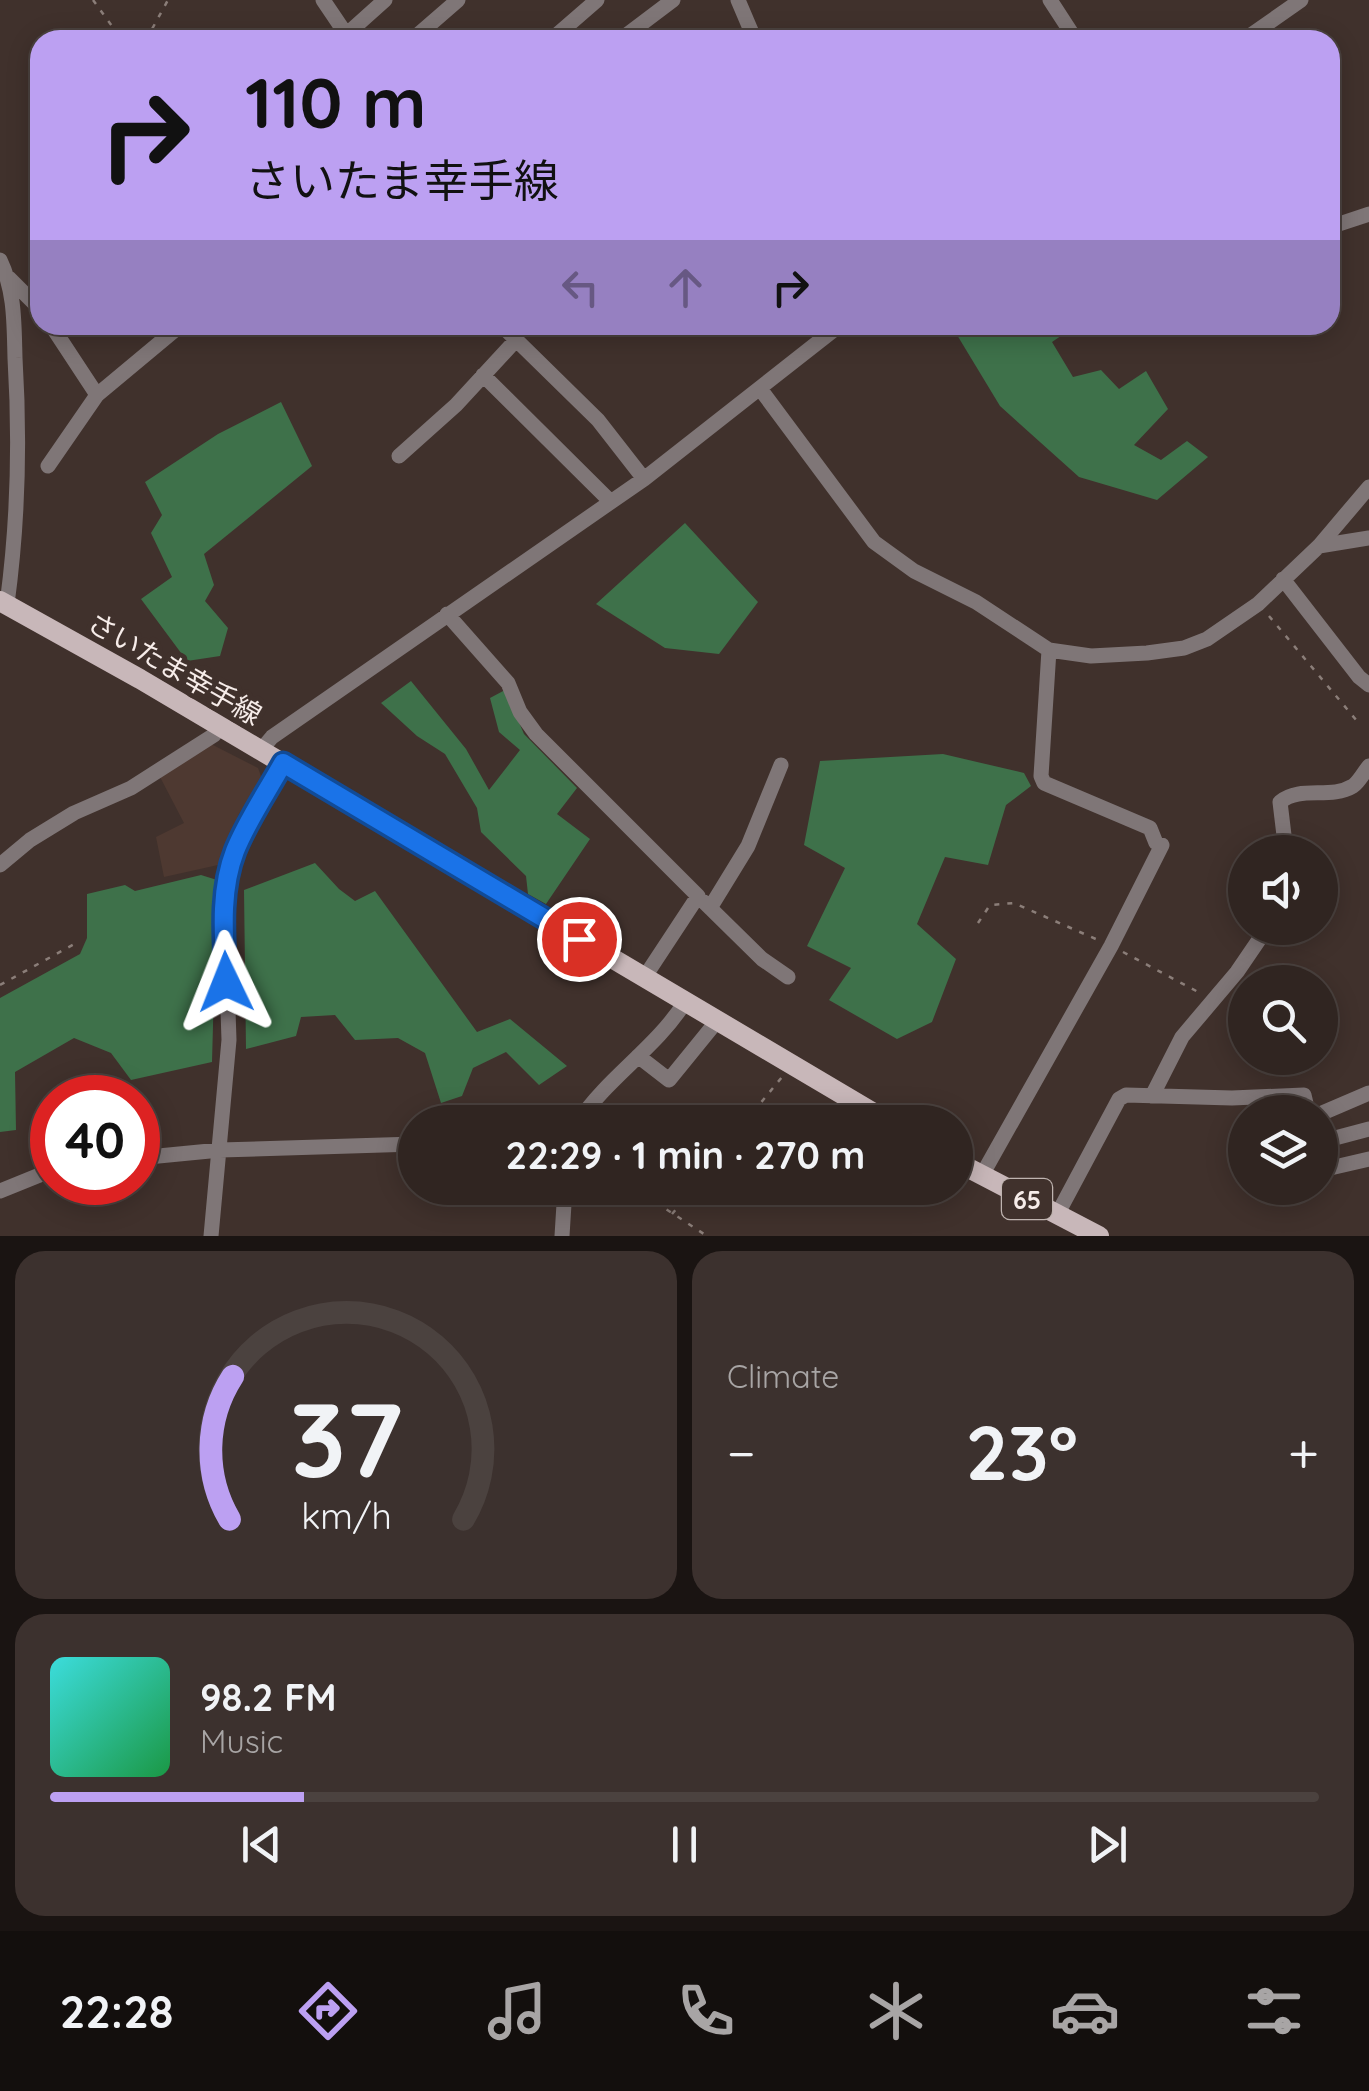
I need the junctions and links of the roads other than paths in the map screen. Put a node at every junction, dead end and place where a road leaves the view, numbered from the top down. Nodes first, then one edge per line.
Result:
1 (323, 0) edge
2 (385, 0) edge
3 (458, 0) edge
4 (597, 0) edge
5 (674, 0) edge
6 (738, 0) edge
7 (1050, 0) edge
8 (1300, 0) edge
9 (343, 30) edge
10 (355, 30) edge
11 (424, 30) edge
12 (562, 30) edge
13 (634, 30) edge
14 (751, 30) edge
15 (1070, 30) edge
16 (1258, 30) edge
17 (1369, 214) edge
18 (1340, 224) edge
19 (0, 260) edge
20 (8, 278) junction
21 (30, 299) edge
22 (58, 335) edge
23 (169, 335) edge
24 (510, 335) edge
25 (815, 335) edge
26 (515, 341) junction
27 (483, 376) junction
28 (760, 390) junction
29 (97, 395) junction
30 (399, 456) dead end
31 (48, 466) dead end
32 (644, 479) junction
33 (1369, 487) edge
34 (610, 501) junction
35 (1369, 538) edge
36 (1319, 546) junction
37 (1283, 579) junction
38 (3, 602) edge
39 (448, 614) junction
40 (1049, 650) junction
41 (1369, 685) edge
42 (221, 726) junction
43 (261, 750) junction
44 (283, 763) junction
45 (780, 766) dead end
46 (1369, 766) edge
47 (1284, 835) edge
48 (0, 865) edge
49 (704, 902) junction
50 (1255, 945) edge
51 (788, 977) dead end
52 (644, 978) junction
53 (684, 1002) junction
54 (717, 1021) junction
55 (638, 1056) junction
56 (1369, 1093) edge
57 (1152, 1096) junction
58 (1228, 1098) edge
59 (590, 1105) edge
60 (860, 1105) edge
61 (1338, 1106) edge
62 (1369, 1129) edge
63 (1338, 1138) edge
64 (398, 1145) edge
65 (220, 1150) junction
66 (160, 1156) edge
67 (1369, 1159) edge
68 (1338, 1166) edge
69 (973, 1170) edge
70 (982, 1175) junction
71 (30, 1179) edge
72 (0, 1191) edge
73 (564, 1205) edge
74 (1058, 1215) junction
75 (211, 1236) edge
76 (562, 1236) edge
77 (1099, 1236) edge

1 - 9 street
2 - 10 street
3 - 11 street
4 - 12 street
5 - 13 street
6 - 14 street
7 - 15 street
8 - 16 street
17 - 18 street
19 - 20 street
20 - 21 street
20 - 38 street
22 - 29 street
23 - 29 street
24 - 26 street
25 - 28 street
26 - 27 street
26 - 32 street
27 - 30 street
27 - 34 street
28 - 32 street
28 - 40 street
29 - 31 street
32 - 34 street
33 - 36 street
34 - 39 street
35 - 36 street
36 - 37 street
37 - 40 street
37 - 41 street
38 - 42 main road, さいたま幸手線
39 - 43 street
39 - 49 street
40 - 70 street
42 - 43 main road, さいたま幸手線
42 - 48 street
43 - 44 main road, さいたま幸手線
44 - 52 main road, さいたま幸手線
44 - 65 street
45 - 49 street
46 - 47 street
49 - 51 street
49 - 52 street
50 - 57 street
52 - 53 main road, さいたま幸手線
53 - 54 main road, さいたま幸手線
53 - 55 street
54 - 55 street
54 - 60 main road, さいたま幸手線
55 - 59 street
56 - 61 street
57 - 58 street
57 - 74 street
62 - 63 street
64 - 65 street
65 - 66 street
65 - 75 street
67 - 68 street
69 - 70 main road, 65
70 - 74 main road, 65
71 - 72 street
73 - 76 street
74 - 77 main road, 65

